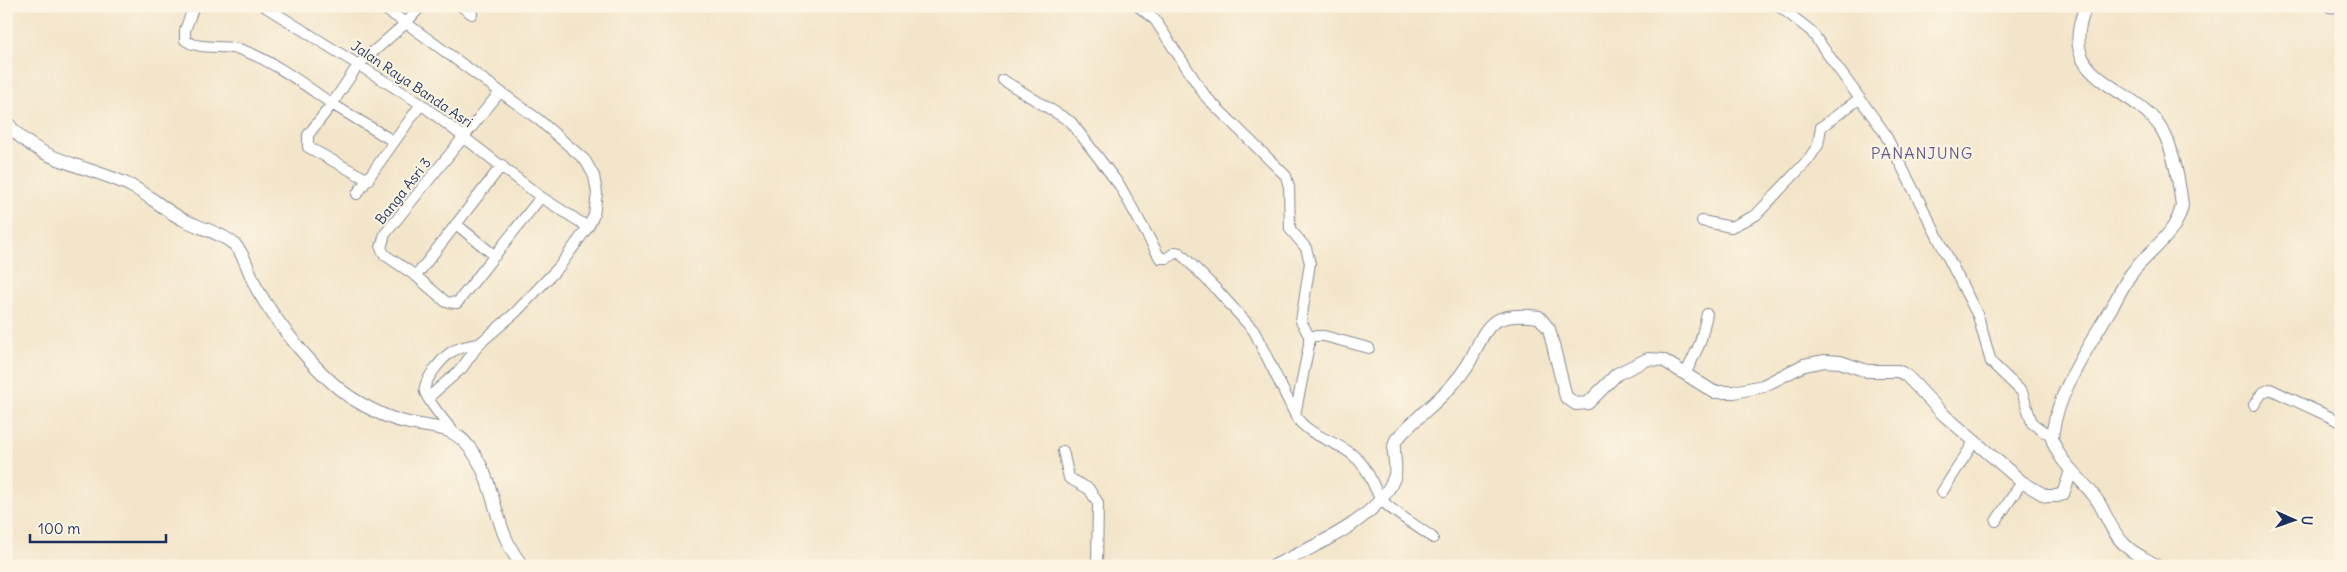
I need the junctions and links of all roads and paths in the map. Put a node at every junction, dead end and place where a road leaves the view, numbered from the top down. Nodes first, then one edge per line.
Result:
1 (194, 6) edge
2 (264, 6) edge
3 (380, 6) edge
4 (421, 6) edge
5 (461, 6) edge
6 (1138, 6) edge
7 (1779, 6) edge
8 (2086, 6) edge
9 (2330, 6) edge
10 (2341, 7) edge
11 (472, 14) dead end
12 (406, 23) junction
13 (358, 65) junction
14 (1003, 80) dead end
15 (500, 92) junction
16 (1859, 99) junction
17 (332, 104) junction
18 (422, 104) junction
19 (6, 121) edge
20 (464, 136) junction
21 (393, 141) junction
22 (502, 165) junction
23 (368, 180) junction
24 (357, 194) dead end
25 (541, 197) junction
26 (1702, 221) dead end
27 (456, 224) junction
28 (588, 227) junction
29 (495, 256) junction
30 (416, 276) junction
31 (1707, 314) dead end
32 (1309, 336) junction
33 (479, 344) junction
34 (1369, 348) dead end
35 (1686, 373) junction
36 (429, 397) junction
37 (2254, 406) dead end
38 (1295, 415) junction
39 (2341, 422) edge
40 (452, 430) junction
41 (2052, 434) junction
42 (1974, 442) junction
43 (1062, 451) dead end
44 (2072, 471) junction
45 (2022, 482) junction
46 (1942, 492) dead end
47 (1381, 499) junction
48 (1996, 521) dead end
49 (1433, 538) dead end
50 (2341, 561) edge
51 (523, 566) edge
52 (1097, 566) edge
53 (1274, 566) edge
54 (2157, 566) edge
55 (2338, 566) edge

1 - 17 street
2 - 13 street, Jalan Raya Banda Asri
3 - 12 street
4 - 12 street
5 - 11 street
6 - 32 street
7 - 16 street
8 - 41 street
9 - 10 street
12 - 13 street
12 - 15 street
13 - 17 street
13 - 18 street, Jalan Raya Banda Asri
14 - 38 street
15 - 20 street
15 - 28 street
16 - 26 street
16 - 41 street
17 - 21 street
17 - 23 street
18 - 20 street, Jalan Raya Banda Asri
18 - 21 street
19 - 40 street
20 - 22 street, Jalan Raya Banda Asri
20 - 30 street, Banga Asri 3
21 - 23 street
22 - 25 street, Jalan Raya Banda Asri
22 - 27 street
23 - 24 street
25 - 28 street, Jalan Raya Banda Asri
25 - 29 street, Banga Asri 3
27 - 29 street
27 - 30 street
28 - 33 street
29 - 30 street, Banga Asri 3
31 - 35 street
32 - 34 street
32 - 38 street
33 - 36 street
33 - 36 street
35 - 42 street
35 - 47 street
36 - 40 street
37 - 39 street
38 - 47 street
40 - 51 street
41 - 44 street
42 - 45 street
42 - 46 street
43 - 52 street
44 - 45 street
44 - 54 street
45 - 48 street
47 - 49 street
47 - 53 street
50 - 55 street

